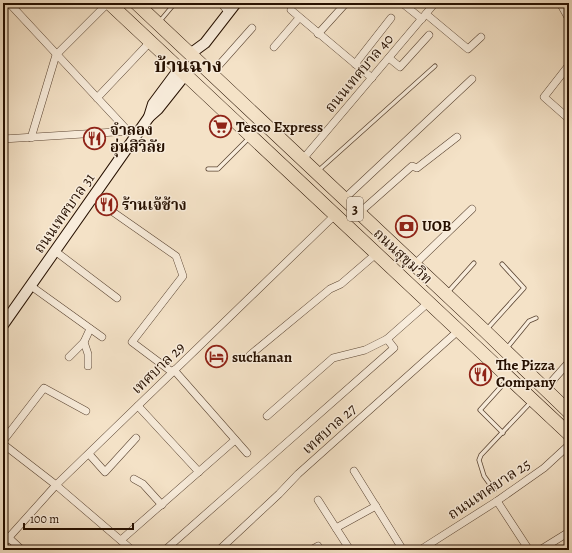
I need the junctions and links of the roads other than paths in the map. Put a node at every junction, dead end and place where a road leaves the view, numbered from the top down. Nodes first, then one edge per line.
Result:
1 (9, 3) edge
2 (108, 3) edge
3 (136, 3) edge
4 (175, 3) edge
5 (220, 3) edge
6 (236, 3) edge
7 (346, 3) edge
8 (402, 3) edge
9 (436, 3) edge
10 (560, 3) edge
11 (290, 10) dead end
12 (229, 13) junction
13 (424, 17) junction
14 (299, 18) junction
15 (391, 18) dead end
16 (569, 19) edge
17 (158, 23) junction
18 (252, 28) dead end
19 (318, 34) junction
20 (428, 35) dead end
21 (481, 37) dead end
22 (150, 42) junction
23 (274, 48) dead end
24 (56, 55) junction
25 (193, 56) junction
26 (389, 58) junction
27 (355, 64) junction
28 (569, 65) edge
29 (435, 66) dead end
30 (182, 72) junction
31 (212, 74) junction
32 (372, 78) junction
33 (472, 79) dead end
34 (97, 98) junction
35 (569, 119) edge
36 (141, 130) junction
37 (128, 131) junction
38 (251, 136) junction
39 (457, 137) dead end
40 (31, 138) junction
41 (3, 139) edge
42 (303, 159) junction
43 (208, 168) dead end
44 (316, 172) junction
45 (93, 198) junction
46 (344, 198) junction
47 (472, 209) dead end
48 (359, 213) junction
49 (336, 214) junction
50 (55, 251) junction
51 (377, 253) junction
52 (474, 263) dead end
53 (502, 264) dead end
54 (414, 265) junction
55 (31, 286) junction
56 (446, 294) junction
57 (117, 298) dead end
58 (429, 302) junction
59 (536, 318) dead end
60 (3, 325) edge
61 (90, 329) junction
62 (459, 330) junction
63 (485, 331) junction
64 (102, 337) dead end
65 (387, 339) junction
66 (84, 342) junction
67 (505, 350) junction
68 (250, 355) dead end
69 (70, 357) dead end
70 (569, 362) edge
71 (88, 366) dead end
72 (173, 371) junction
73 (509, 377) junction
74 (545, 389) junction
75 (533, 400) junction
76 (138, 406) junction
77 (568, 408) edge
78 (86, 411) dead end
79 (267, 416) dead end
80 (503, 433) junction
81 (569, 434) edge
82 (136, 438) dead end
83 (236, 440) junction
84 (3, 441) edge
85 (3, 444) edge
86 (569, 446) edge
87 (247, 453) dead end
88 (89, 454) junction
89 (354, 471) dead end
90 (199, 472) junction
91 (134, 478) dead end
92 (56, 485) junction
93 (494, 490) dead end
94 (318, 500) dead end
95 (497, 501) junction
96 (162, 505) junction
97 (376, 506) junction
98 (336, 528) junction
99 (569, 532) edge
100 (9, 538) junction
101 (121, 540) junction
102 (552, 543) junction
103 (3, 544) edge
104 (318, 546) dead end
105 (422, 549) edge
106 (22, 550) edge
107 (132, 550) edge
108 (165, 550) edge
109 (219, 550) edge
110 (311, 550) edge
111 (350, 550) edge
112 (403, 550) edge
113 (529, 550) edge
114 (540, 550) edge
115 (556, 550) edge

1 - 24 street
2 - 22 highway, ถนนสุขุมวิท / 3
2 - 24 street
3 - 17 highway, ถนนสุขุมวิท / 3
4 - 17 lane
5 - 12 street
6 - 12 main road
7 - 19 street
8 - 13 street
9 - 13 street, ถนนเทศบาล 40
10 - 16 street
11 - 14 street
12 - 25 main road
13 - 21 street
13 - 26 street, ถนนเทศบาล 40
14 - 19 street
14 - 23 street
15 - 27 street
17 - 25 highway, ถนนสุขุมวิท / 3
18 - 31 street
19 - 27 street
20 - 26 street
22 - 30 highway, ถนนสุขุมวิท / 3
22 - 34 street
24 - 34 street
24 - 40 street
25 - 30 highway
25 - 31 highway, ถนนสุขุมวิท / 3
26 - 32 street, ถนนเทศบาล 40
27 - 32 street
28 - 35 street
29 - 44 lane
30 - 36 main road, ถนนเทศบาล 31
30 - 38 highway, ถนนสุขุมวิท / 3
31 - 42 highway, ถนนสุขุมวิท / 3
32 - 42 street, ถนนเทศบาล 40
33 - 46 street
34 - 37 street
36 - 37 street
36 - 45 main road, ถนนเทศบาล 31
37 - 40 street
38 - 43 lane
38 - 49 highway, ถนนสุขุมวิท / 3
39 - 48 street
40 - 41 street
42 - 44 highway, ถนนสุขุมวิท / 3
44 - 46 highway, ถนนสุขุมวิท / 3
45 - 50 main road, ถนนเทศบาล 31
45 - 72 street
46 - 48 highway, ถนนสุขุมวิท / 3
47 - 54 street
48 - 54 highway, ถนนสุขุมวิท / 3
49 - 51 highway, ถนนสุขุมวิท / 3
49 - 72 street, เทศบาล 29
50 - 55 main road, ถนนเทศบาล 31
50 - 57 street
51 - 58 highway, ถนนสุขุมวิท / 3
51 - 68 street
52 - 56 lane
53 - 63 lane
54 - 56 highway, ถนนสุขุมวิท / 3
55 - 60 main road, ถนนเทศบาล 31
55 - 61 street
56 - 63 highway, ถนนสุขุมวิท / 3
58 - 62 highway, ถนนสุขุมวิท / 3
58 - 65 street
59 - 67 lane
61 - 64 street
61 - 66 street
62 - 73 highway, ถนนสุขุมวิท / 3
62 - 109 street, เทศบาล 27
63 - 67 highway, ถนนสุขุมวิท / 3
65 - 79 street
65 - 108 street
66 - 69 street
66 - 71 street
67 - 74 highway, ถนนสุขุมวิท / 3
70 - 74 street
72 - 76 street, เทศบาล 29
72 - 83 street
73 - 75 highway, ถนนสุขุมวิท / 3
73 - 80 lane
74 - 77 highway, ถนนสุขุมวิท / 3
75 - 80 lane
75 - 81 highway, ถนนสุขุมวิท / 3
76 - 88 street, เทศบาล 29
76 - 90 street
78 - 84 street
80 - 93 lane
82 - 88 street
83 - 87 street
83 - 90 street
85 - 92 street
86 - 95 street, ถนนเทศบาล 25
88 - 92 street, เทศบาล 29
89 - 97 street
90 - 96 street
91 - 96 street
92 - 100 street, เทศบาล 29
92 - 101 street
94 - 98 street
95 - 105 street, ถนนเทศบาล 25
95 - 113 street
96 - 101 street
97 - 98 street
97 - 112 street
98 - 111 street
99 - 102 street
100 - 103 street, เทศบาล 29
100 - 106 street
101 - 107 street
102 - 114 street
102 - 115 street
104 - 110 street

